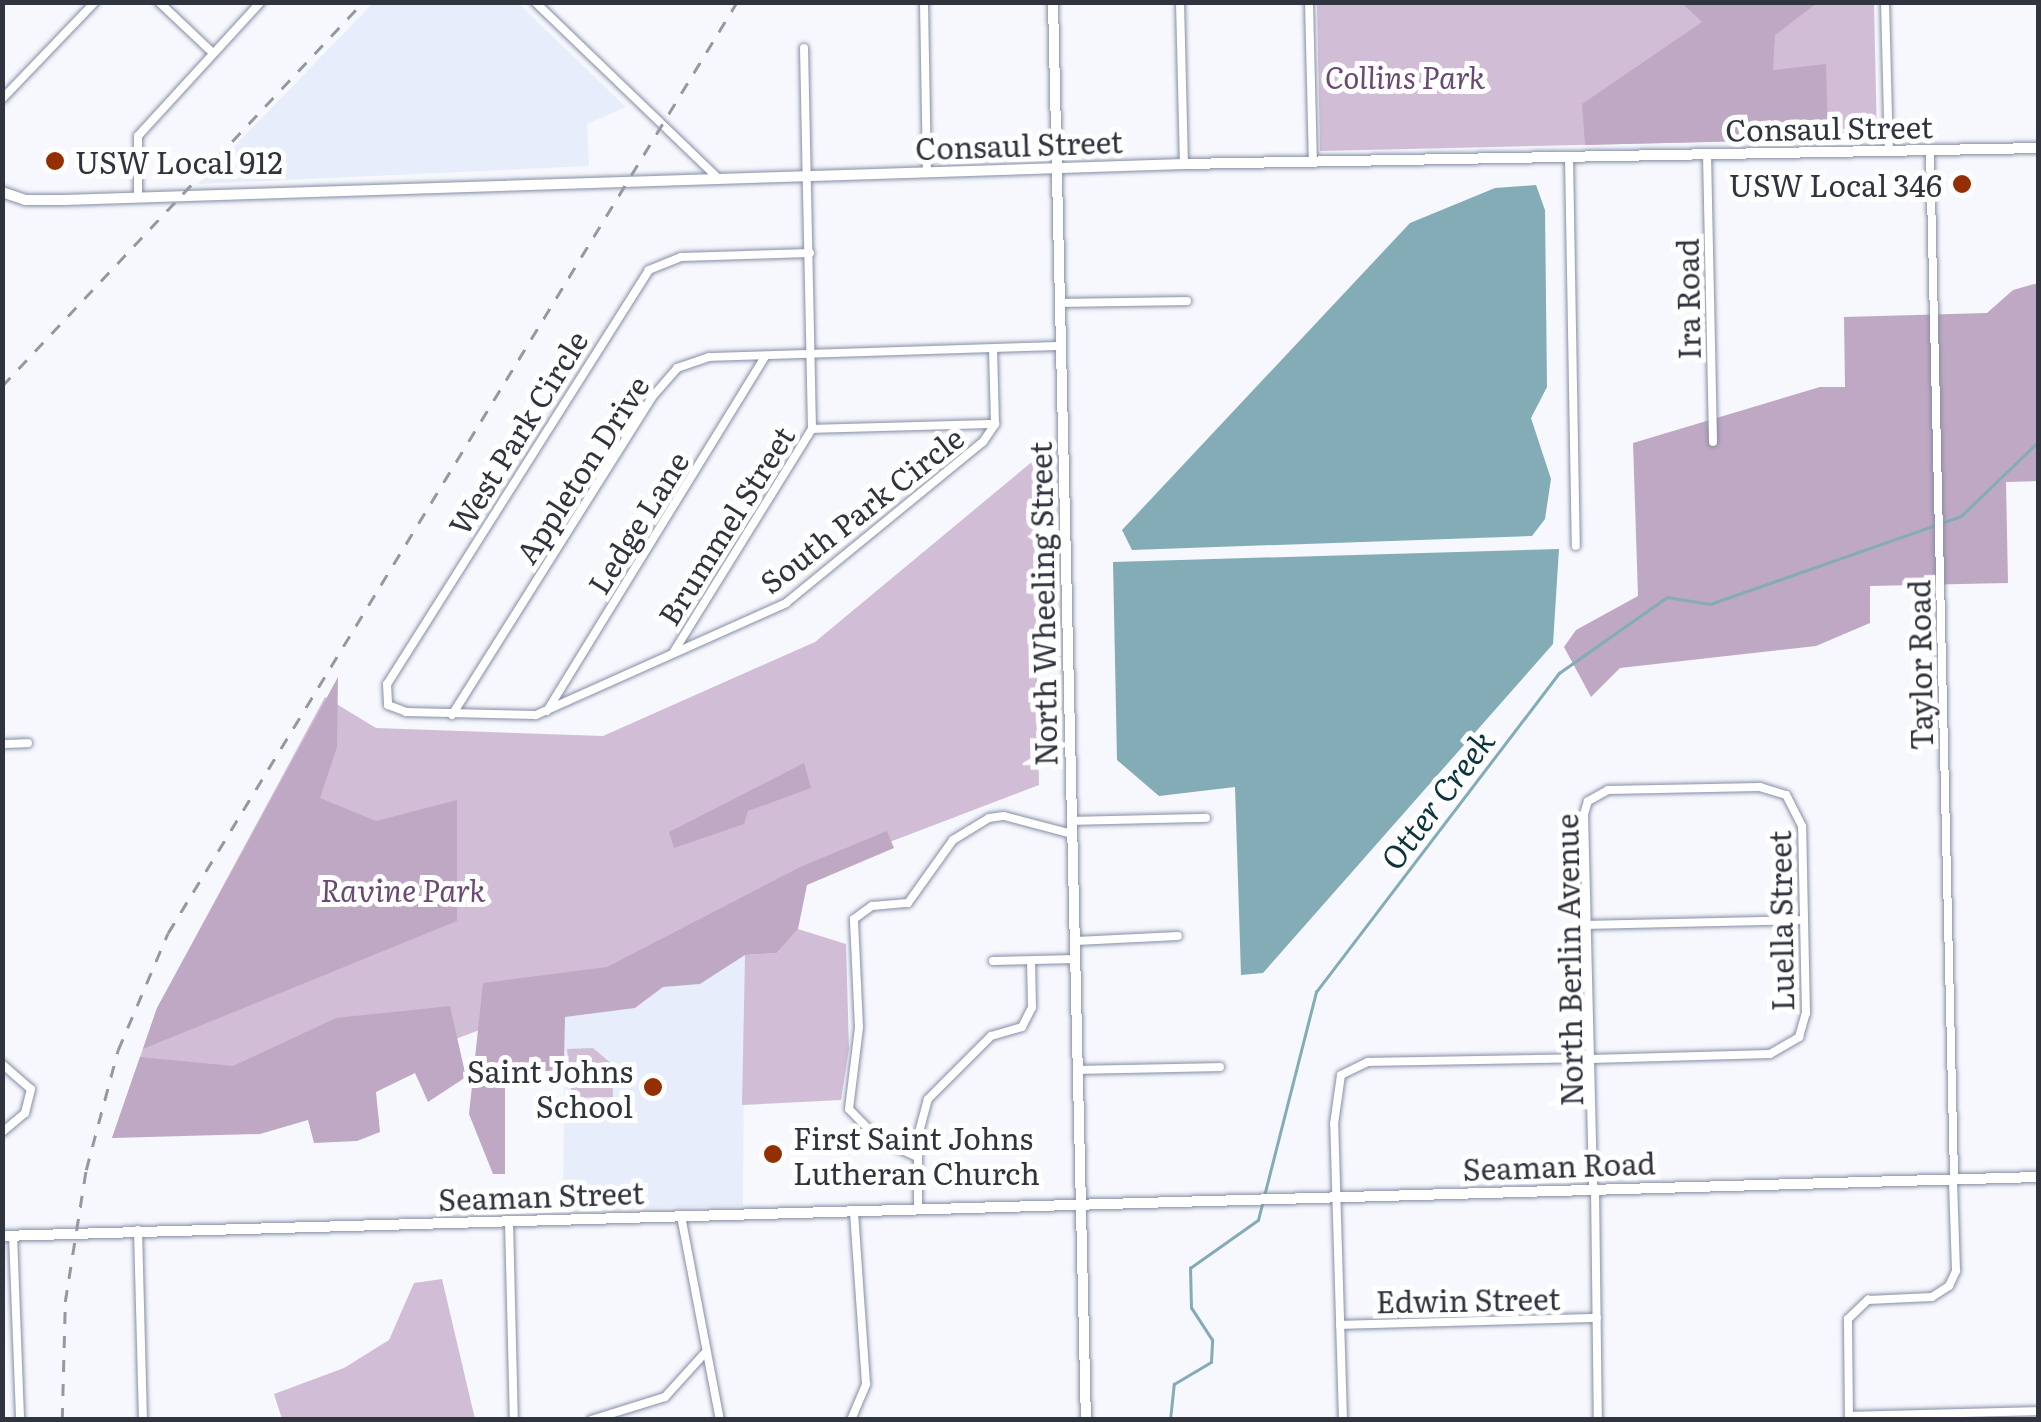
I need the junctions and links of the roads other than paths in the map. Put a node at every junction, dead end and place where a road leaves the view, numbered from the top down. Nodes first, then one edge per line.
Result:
1 (94, 2) edge
2 (159, 2) edge
3 (261, 2) edge
4 (535, 2) edge
5 (924, 2) edge
6 (1053, 2) edge
7 (1180, 2) edge
8 (1309, 2) edge
9 (1885, 2) edge
10 (804, 48) dead end
11 (213, 53) junction
12 (2, 98) edge
13 (2038, 148) edge
14 (1930, 150) junction
15 (1888, 151) junction
16 (1707, 154) junction
17 (1569, 157) junction
18 (1312, 162) junction
19 (1184, 164) junction
20 (1057, 168) junction
21 (927, 173) junction
22 (808, 176) junction
23 (720, 180) junction
24 (2, 192) edge
25 (138, 198) junction
26 (810, 254) junction
27 (1187, 301) dead end
28 (1060, 303) junction
29 (1061, 346) junction
30 (993, 349) junction
31 (814, 353) junction
32 (765, 356) junction
33 (995, 424) junction
34 (812, 429) junction
35 (1714, 442) dead end
36 (1576, 546) dead end
37 (671, 656) junction
38 (547, 711) junction
39 (452, 714) junction
40 (28, 743) dead end
41 (2, 744) edge
42 (1594, 794) joint
43 (1206, 818) dead end
44 (1072, 821) junction
45 (1072, 834) junction
46 (1804, 920) junction
47 (1587, 925) junction
48 (1178, 936) dead end
49 (1076, 941) junction
50 (1076, 959) junction
51 (1032, 961) junction
52 (993, 962) dead end
53 (1590, 1058) junction
54 (2, 1064) edge
55 (1220, 1067) dead end
56 (1078, 1070) junction
57 (2, 1132) edge
58 (917, 1156) junction
59 (2038, 1177) edge
60 (1954, 1179) junction
61 (1594, 1188) junction
62 (1337, 1196) junction
63 (1080, 1204) junction
64 (918, 1210) junction
65 (854, 1212) junction
66 (681, 1216) junction
67 (509, 1221) junction
68 (138, 1230) junction
69 (8, 1236) edge
70 (1597, 1318) junction
71 (1340, 1325) junction
72 (704, 1354) junction
73 (2038, 1411) edge
74 (1962, 1416) edge
75 (1849, 1418) edge
76 (20, 1420) edge
77 (144, 1420) edge
78 (514, 1420) edge
79 (591, 1420) edge
80 (720, 1420) edge
81 (852, 1420) edge
82 (1086, 1420) edge
83 (1343, 1420) edge
84 (1598, 1420) edge

1 - 12 street
2 - 11 street
3 - 11 street
4 - 23 street
5 - 21 street
6 - 20 street, North Wheeling Street
7 - 19 street
8 - 18 street
9 - 15 street
10 - 22 street, Brummel Street
11 - 25 street
13 - 14 street, Consaul Street
14 - 15 street, Consaul Street
14 - 60 street, Taylor Road
15 - 16 street, Consaul Street
16 - 17 street, Consaul Street
16 - 35 street, Ira Road
17 - 18 street, Consaul Street
17 - 36 street
18 - 19 street, Consaul Street
19 - 20 street, Consaul Street
20 - 21 street, Consaul Street
20 - 28 street, North Wheeling Street
21 - 22 street, Consaul Street
22 - 23 street, Consaul Street
22 - 26 street, Brummel Street
23 - 25 street, Consaul Street
24 - 25 street, Consaul Street
26 - 31 street, Brummel Street
26 - 39 street, West Park Circle
27 - 28 street
28 - 29 street, North Wheeling Street
29 - 30 street, Appleton Drive
29 - 44 street, North Wheeling Street
30 - 31 street, Appleton Drive
30 - 33 street, South Park Circle
31 - 32 street, Appleton Drive
31 - 34 street, Brummel Street
32 - 38 street, Ledge Lane
32 - 39 street, Appleton Drive
33 - 34 street
33 - 37 street, South Park Circle
34 - 37 street, Brummel Street
37 - 38 street, South Park Circle
38 - 39 street, South Park Circle
40 - 41 street
42 - 46 street, Luella Street
42 - 47 street, North Berlin Avenue
43 - 44 street
44 - 45 street, North Wheeling Street
45 - 49 street, North Wheeling Street
45 - 58 street
46 - 47 street
46 - 53 street, Luella Street
47 - 53 street, North Berlin Avenue
48 - 49 street
49 - 50 street, North Wheeling Street
50 - 51 street
50 - 56 street, North Wheeling Street
51 - 52 street
51 - 58 street
53 - 61 street, North Berlin Avenue
53 - 62 street
54 - 57 street
55 - 56 street
56 - 63 street, North Wheeling Street
58 - 64 street
59 - 60 street, Seaman Road
60 - 61 street, Seaman Road
60 - 75 street, Taylor Road
61 - 62 street, Seaman Road
61 - 70 street, North Berlin Avenue
62 - 63 street, Seaman Road
62 - 71 street
63 - 64 street, Seaman Street
63 - 82 street, North Wheeling Street
64 - 65 street, Seaman Street
65 - 66 street, Seaman Street
65 - 81 street
66 - 67 street, Seaman Street
66 - 72 street
67 - 68 street, Seaman Street
67 - 78 street
68 - 69 street, Seaman Street
68 - 77 street
69 - 76 street
70 - 71 street, Edwin Street
70 - 84 street, North Berlin Avenue
71 - 83 street
72 - 79 street
72 - 80 street
73 - 74 street
74 - 75 street

